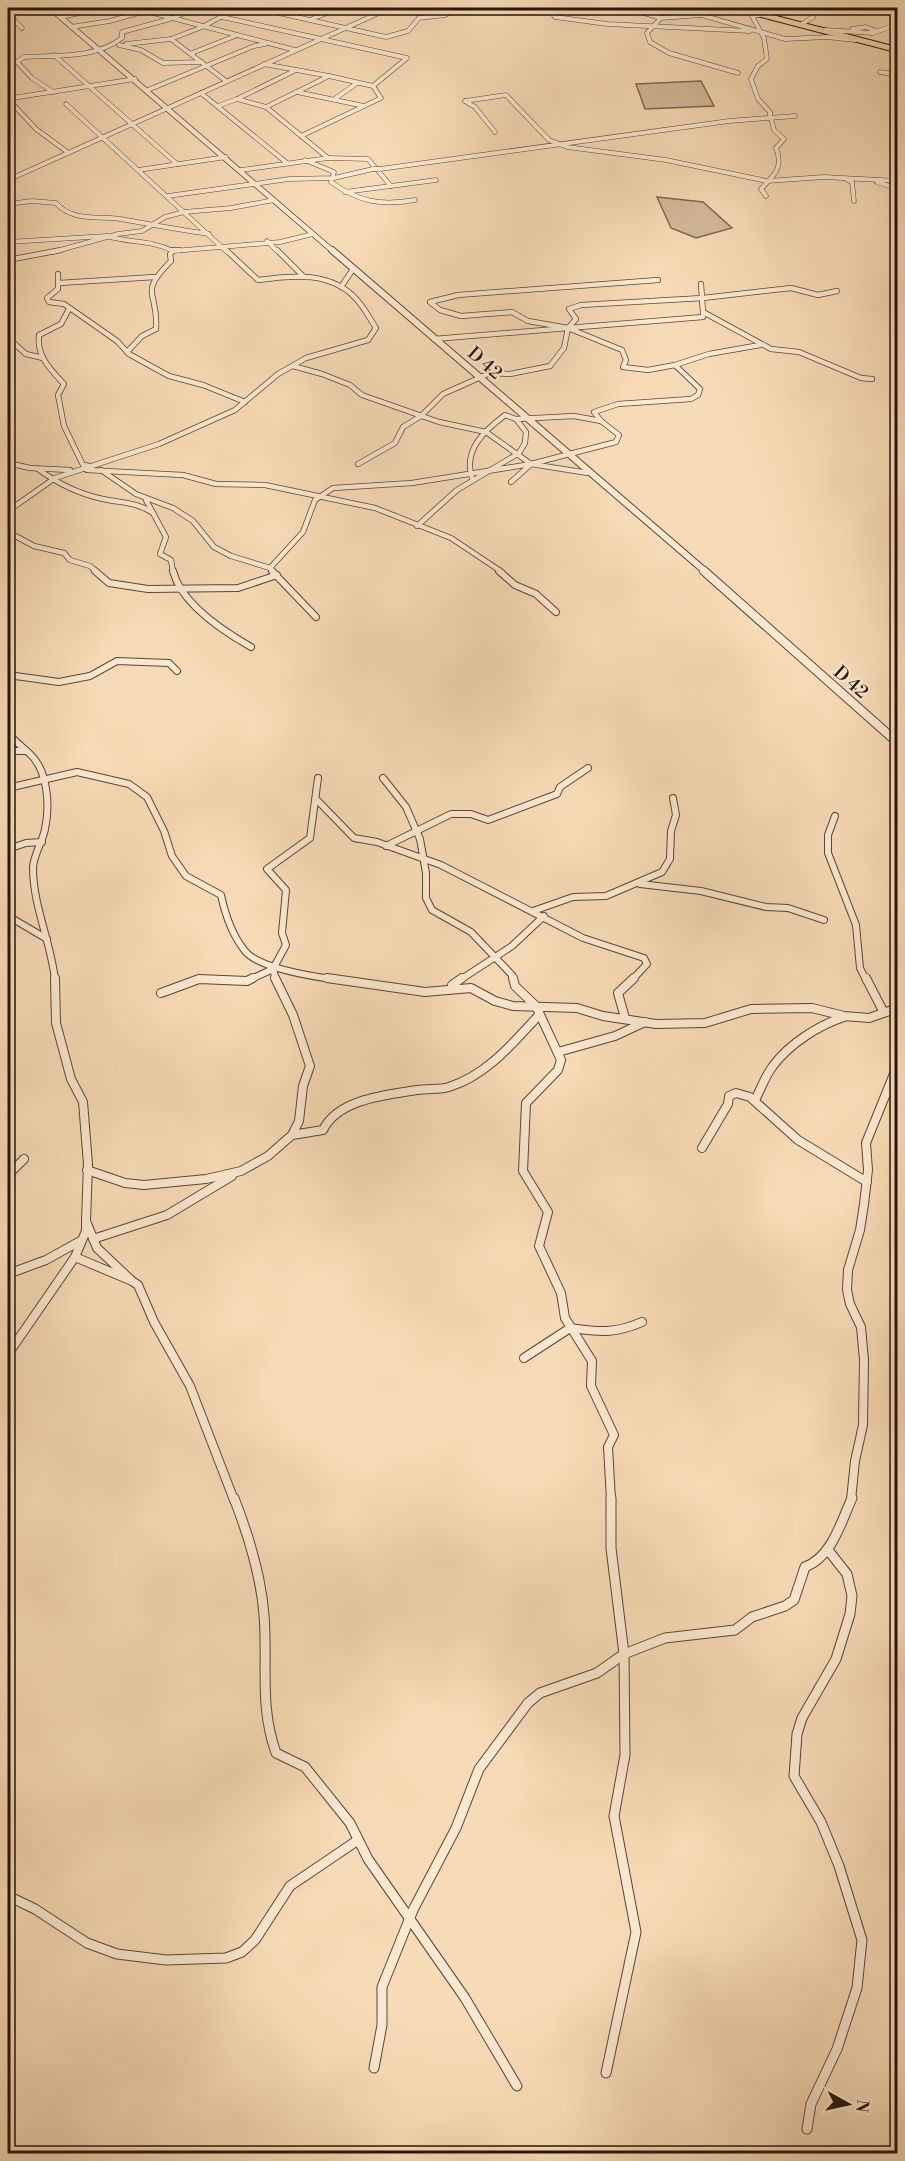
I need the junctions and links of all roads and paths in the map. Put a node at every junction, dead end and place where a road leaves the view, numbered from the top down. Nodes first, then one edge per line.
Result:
1 (50, 8) edge
2 (106, 8) edge
3 (134, 8) edge
4 (156, 8) edge
5 (197, 8) edge
6 (238, 8) edge
7 (256, 8) edge
8 (297, 8) edge
9 (340, 8) edge
10 (390, 8) edge
11 (457, 8) edge
12 (549, 8) edge
13 (627, 8) edge
14 (677, 8) edge
15 (736, 8) edge
16 (795, 8) edge
17 (816, 8) edge
18 (892, 8) edge
19 (146, 12) junction
20 (284, 13) junction
21 (780, 13) junction
22 (8, 14) edge
23 (760, 14) junction
24 (701, 15) junction
25 (60, 16) junction
26 (222, 18) junction
27 (661, 18) junction
28 (897, 18) edge
29 (170, 19) junction
30 (312, 19) junction
31 (802, 24) junction
32 (897, 24) edge
33 (652, 25) junction
34 (71, 27) junction
35 (202, 27) junction
36 (347, 27) junction
37 (22, 28) dead end
38 (823, 30) junction
39 (897, 30) edge
40 (750, 31) junction
41 (875, 32) junction
42 (762, 33) junction
43 (235, 36) junction
44 (323, 38) junction
45 (171, 39) junction
46 (862, 40) junction
47 (267, 44) junction
48 (119, 45) junction
49 (113, 46) junction
50 (99, 50) junction
51 (295, 50) junction
52 (897, 50) edge
53 (192, 53) junction
54 (54, 55) junction
55 (202, 62) junction
56 (264, 64) junction
57 (207, 66) junction
58 (296, 70) junction
59 (880, 72) dead end
60 (738, 73) dead end
61 (897, 75) edge
62 (329, 76) junction
63 (135, 79) junction
64 (226, 81) junction
65 (357, 83) junction
66 (373, 86) junction
67 (90, 87) junction
68 (148, 90) junction
69 (53, 92) junction
70 (201, 93) junction
71 (297, 93) junction
72 (336, 98) junction
73 (237, 99) junction
74 (66, 104) dead end
75 (218, 106) junction
76 (364, 106) junction
77 (169, 107) junction
78 (266, 107) junction
79 (795, 116) dead end
80 (130, 122) junction
81 (495, 132) dead end
82 (99, 136) junction
83 (301, 136) junction
84 (561, 144) junction
85 (66, 151) junction
86 (226, 157) junction
87 (328, 158) junction
88 (305, 160) junction
89 (287, 163) junction
90 (177, 164) junction
91 (138, 170) junction
92 (241, 170) junction
93 (334, 178) junction
94 (846, 178) junction
95 (872, 179) junction
96 (8, 180) edge
97 (436, 180) dead end
98 (767, 181) junction
99 (897, 181) edge
100 (256, 183) junction
101 (391, 186) junction
102 (897, 189) edge
103 (345, 192) junction
104 (168, 196) junction
105 (765, 196) dead end
106 (274, 200) junction
107 (415, 200) dead end
108 (854, 201) dead end
109 (8, 204) edge
110 (184, 212) junction
111 (156, 228) junction
112 (208, 234) junction
113 (313, 234) junction
114 (110, 237) junction
115 (267, 241) junction
116 (8, 243) edge
117 (224, 249) junction
118 (173, 251) junction
119 (8, 260) edge
120 (353, 269) junction
121 (58, 274) dead end
122 (303, 276) junction
123 (154, 277) junction
124 (658, 280) dead end
125 (59, 283) junction
126 (701, 284) dead end
127 (341, 287) junction
128 (837, 291) dead end
129 (703, 298) junction
130 (69, 309) junction
131 (703, 312) junction
132 (568, 328) junction
133 (8, 338) edge
134 (434, 339) junction
135 (761, 345) junction
136 (127, 352) junction
137 (43, 358) junction
138 (675, 365) junction
139 (293, 366) junction
140 (478, 377) junction
141 (872, 379) dead end
142 (245, 402) junction
143 (421, 416) junction
144 (524, 417) junction
145 (516, 419) junction
146 (601, 421) junction
147 (486, 432) junction
148 (519, 453) junction
149 (569, 456) junction
150 (8, 463) edge
151 (358, 464) dead end
152 (531, 464) junction
153 (90, 466) junction
154 (38, 469) junction
155 (76, 470) junction
156 (101, 470) junction
157 (490, 470) junction
158 (588, 472) junction
159 (470, 474) junction
160 (55, 478) junction
161 (474, 480) junction
162 (511, 482) dead end
163 (322, 495) junction
164 (145, 498) junction
165 (8, 511) edge
166 (155, 515) junction
167 (417, 525) junction
168 (8, 532) edge
169 (270, 568) junction
170 (277, 575) junction
171 (183, 590) junction
172 (555, 612) dead end
173 (316, 617) dead end
174 (251, 647) dead end
175 (177, 670) dead end
176 (8, 675) edge
177 (8, 733) edge
178 (897, 743) edge
179 (8, 751) edge
180 (26, 751) junction
181 (588, 768) dead end
182 (45, 778) junction
183 (318, 778) dead end
184 (383, 778) dead end
185 (8, 788) edge
186 (673, 798) dead end
187 (317, 800) junction
188 (835, 816) dead end
189 (417, 833) junction
190 (42, 842) junction
191 (386, 846) junction
192 (8, 849) edge
193 (423, 858) junction
194 (638, 884) junction
195 (533, 910) junction
196 (8, 916) edge
197 (544, 916) junction
198 (824, 920) dead end
199 (47, 939) junction
200 (495, 956) junction
201 (273, 968) junction
202 (450, 986) junction
203 (161, 993) dead end
204 (897, 1008) edge
205 (537, 1010) junction
206 (883, 1011) junction
207 (847, 1016) junction
208 (626, 1018) junction
209 (645, 1022) junction
210 (558, 1052) junction
211 (897, 1064) edge
212 (755, 1100) junction
213 (291, 1135) junction
214 (702, 1148) dead end
215 (24, 1160) dead end
216 (87, 1170) junction
217 (241, 1171) junction
218 (8, 1175) edge
219 (867, 1182) junction
220 (89, 1239) junction
221 (75, 1257) junction
222 (8, 1274) edge
223 (132, 1281) junction
224 (642, 1322) dead end
225 (570, 1328) junction
226 (8, 1354) edge
227 (524, 1358) dead end
228 (828, 1550) junction
229 (624, 1654) junction
230 (358, 1840) junction
231 (8, 1896) edge
232 (410, 1920) junction
233 (374, 2068) dead end
234 (606, 2073) dead end
235 (517, 2086) dead end
236 (807, 2129) dead end

1 - 25 street, D 42 / D 42
2 - 25 street
3 - 19 street
4 - 19 street
5 - 29 street
6 - 26 street
7 - 20 street
8 - 20 street
9 - 30 street
10 - 36 street
11 - 36 street
12 - 33 street
13 - 27 street
14 - 24 street
15 - 23 main road
16 - 21 street
17 - 21 street
17 - 31 street
18 - 28 street
19 - 29 street
19 - 34 street
20 - 30 street
21 - 23 street
22 - 37 street
23 - 31 main road
23 - 42 street
24 - 27 street
24 - 40 street
25 - 34 street, D 42 / D 42
26 - 35 street
26 - 44 street
27 - 33 street
29 - 35 street
29 - 49 street
30 - 36 street
31 - 38 main road
32 - 41 street
33 - 40 street
33 - 60 street
34 - 50 street, D 42 / D 42
35 - 43 street
35 - 45 street
36 - 44 street
38 - 41 street
38 - 46 main road
39 - 41 street
40 - 42 street
41 - 46 street
42 - 46 street
42 - 98 street
43 - 47 street
43 - 53 street
44 - 51 street
44 - 66 street
45 - 48 street
45 - 53 street
46 - 52 main road
47 - 51 street
47 - 57 street
48 - 49 street
48 - 55 street
49 - 50 street
50 - 54 street
50 - 63 street, D 42 / D 42
51 - 56 street
53 - 55 street
54 - 67 street
54 - 69 street
55 - 57 street
56 - 58 street
56 - 64 street
57 - 64 street
57 - 68 street
58 - 62 street
58 - 73 street
59 - 61 street
62 - 65 street
62 - 71 street
63 - 67 street
63 - 68 street, D 42 / D 42
64 - 70 street
65 - 66 street
65 - 72 street
66 - 76 street
67 - 69 street
67 - 80 street
68 - 77 street, D 42 / D 42
69 - 85 street
70 - 75 street
70 - 77 street
71 - 72 street
71 - 78 street
72 - 76 street
73 - 75 street
73 - 78 street
74 - 82 street
75 - 89 street
76 - 83 street
77 - 80 street
77 - 86 street, D 42 / D 42
78 - 83 street
79 - 84 street
80 - 82 street
80 - 90 street
81 - 84 street
82 - 85 street
82 - 91 street
83 - 87 street
84 - 93 street, bridge
84 - 98 street
85 - 96 street
86 - 90 street
86 - 92 street, D 42 / D 42
87 - 88 street
87 - 101 street
88 - 89 street
88 - 93 street
89 - 92 street
90 - 91 street
91 - 104 street
92 - 100 street, D 42 / D 42
93 - 100 street
93 - 103 street
94 - 95 street
94 - 98 street
94 - 108 street
95 - 99 street
95 - 102 street
97 - 101 street
98 - 105 street
100 - 104 street
100 - 106 street, D 42 / D 42
101 - 103 street
103 - 107 street
104 - 110 street
106 - 110 street
106 - 113 street, D 42 / D 42
109 - 111 street
110 - 111 street
110 - 112 street
111 - 112 street
111 - 114 street
112 - 117 street
113 - 115 street
113 - 120 street, D 42 / D 42
114 - 116 street
114 - 118 street
114 - 119 street
115 - 117 street
115 - 122 street
117 - 118 street
117 - 122 street
118 - 123 street
120 - 127 street
120 - 134 street, D 42 / D 42
121 - 125 street
122 - 127 street
123 - 125 street
123 - 136 street
124 - 132 street
125 - 130 street
126 - 129 street
127 - 139 street
128 - 129 street
129 - 131 street
129 - 132 street
130 - 136 street
130 - 137 street
131 - 132 street
131 - 135 street
132 - 134 street
132 - 138 street
132 - 140 street
133 - 137 street
134 - 140 street, D 42 / D 42
135 - 138 street
135 - 141 street
136 - 142 street
137 - 153 street
138 - 146 street
139 - 142 street
139 - 143 street
140 - 143 street
140 - 144 street, D 42 / D 42
142 - 153 street
143 - 147 street
143 - 151 street
144 - 145 street
144 - 146 street
144 - 149 street, D 42 / D 42
145 - 147 street
145 - 148 street
146 - 149 street
147 - 148 street
147 - 159 street
148 - 152 street
148 - 157 street
149 - 152 street
149 - 158 street, D 42 / D 42
150 - 154 street
152 - 157 street
152 - 158 street
152 - 162 street
153 - 155 street
153 - 156 street
154 - 155 street
154 - 160 street
155 - 156 street
155 - 160 street
156 - 163 street
156 - 164 street
157 - 159 street
157 - 161 street
158 - 178 street, D 42 / D 42
159 - 161 street
159 - 163 street
160 - 165 street
160 - 166 street
161 - 167 street
163 - 167 street
163 - 169 street
164 - 166 street
164 - 169 street
166 - 171 street
167 - 172 street
168 - 171 street
169 - 170 street
170 - 171 street
170 - 173 street
171 - 174 street
175 - 176 street
177 - 180 street
179 - 180 street
180 - 182 street
181 - 189 street
182 - 185 street
182 - 190 street
182 - 201 street
183 - 187 street
184 - 189 street
186 - 194 street
187 - 191 street
187 - 201 street
188 - 206 street
189 - 191 street
189 - 193 street
190 - 192 street
190 - 199 street
191 - 193 street
193 - 195 street
193 - 200 street
194 - 195 street
194 - 198 street
195 - 197 street
196 - 199 street
197 - 200 street
197 - 208 street
199 - 216 street
200 - 202 street
200 - 205 street
201 - 202 street
201 - 203 street
201 - 213 street
202 - 205 street
204 - 206 street
205 - 208 street
205 - 210 street
205 - 213 street
206 - 207 street
207 - 209 street
207 - 212 street
208 - 209 street
209 - 210 street
210 - 225 street
211 - 219 street
212 - 214 street
212 - 219 street
213 - 217 street
215 - 218 street
216 - 217 street
216 - 220 street
217 - 220 street
219 - 228 street
220 - 221 street
220 - 222 street
220 - 223 street
221 - 223 street
221 - 226 street
223 - 230 street
224 - 225 street
225 - 227 street
225 - 229 street
228 - 229 street
228 - 236 street
229 - 232 street
229 - 234 street
230 - 231 street
230 - 232 street
232 - 233 street
232 - 235 street

